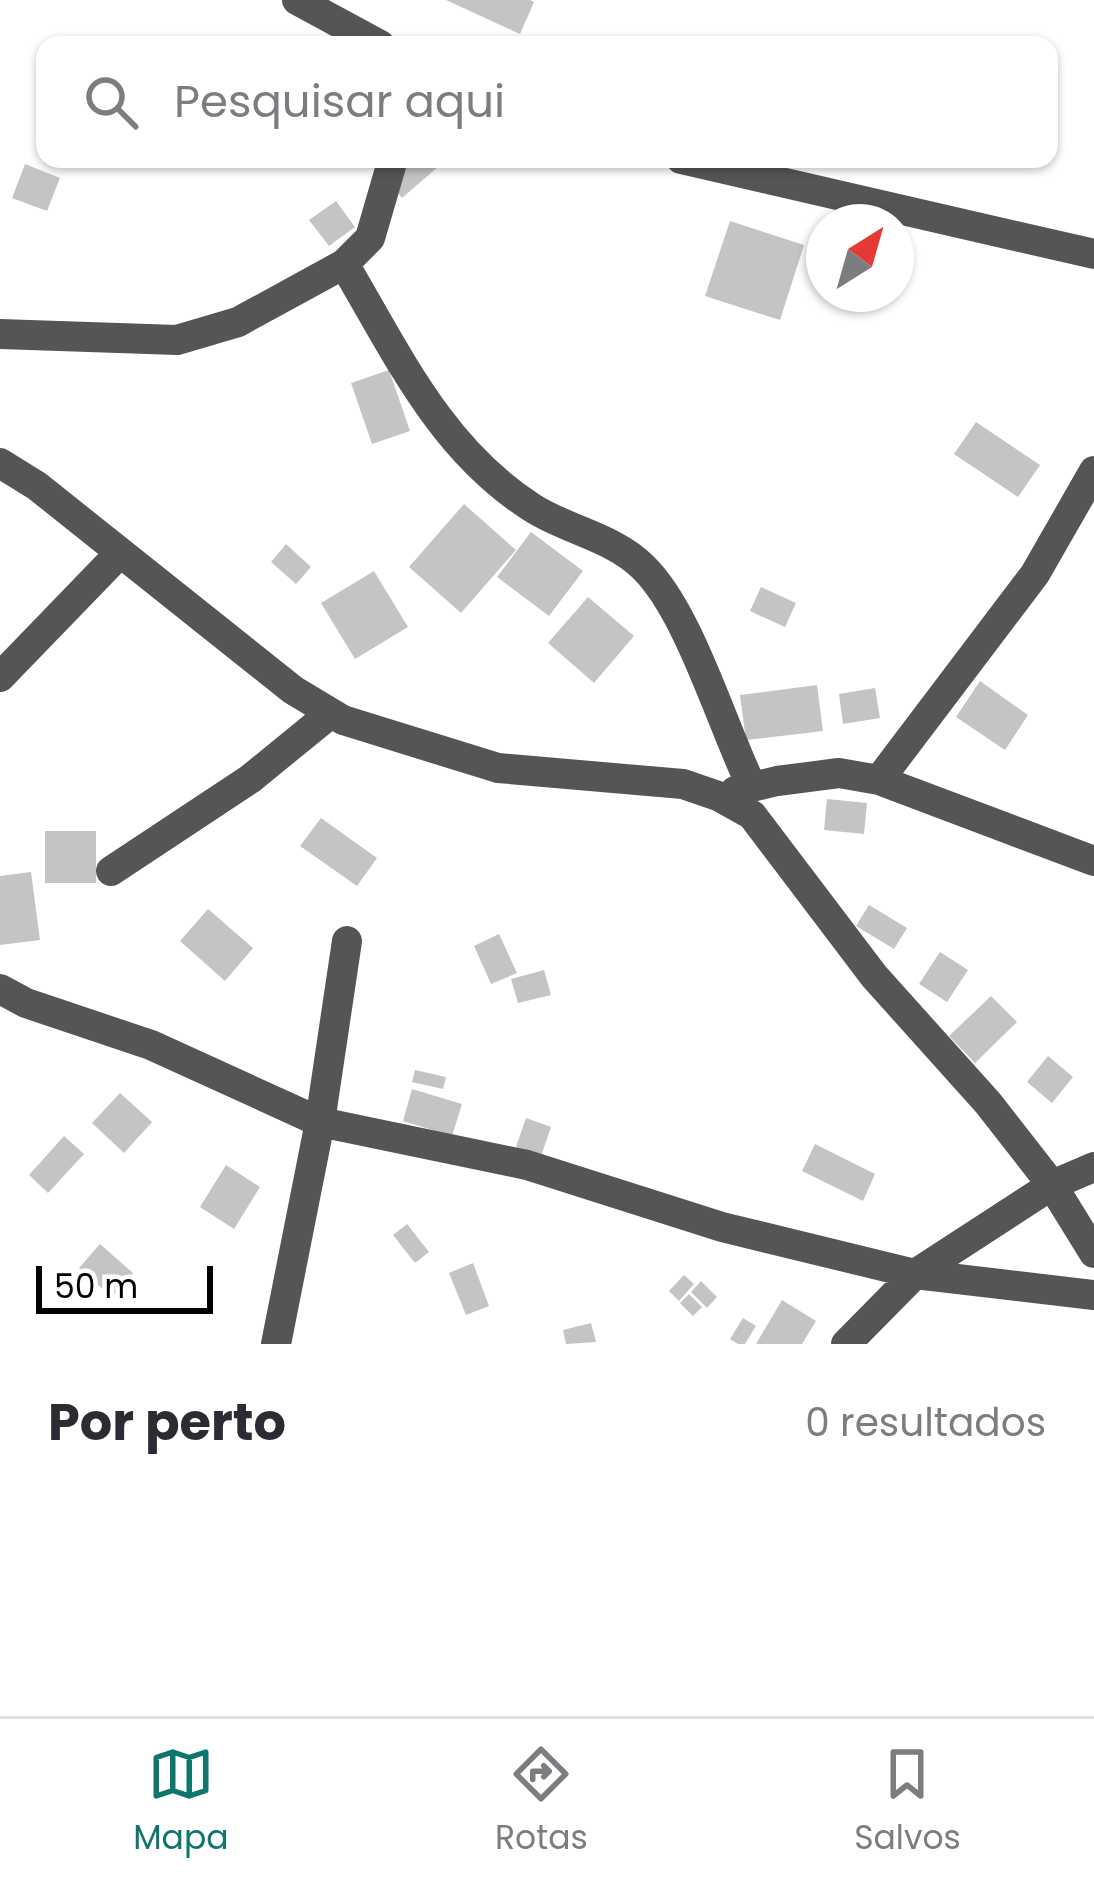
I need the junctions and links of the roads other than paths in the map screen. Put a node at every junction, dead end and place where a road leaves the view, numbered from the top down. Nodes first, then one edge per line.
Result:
1 (296, 0) edge
2 (363, 36) edge
3 (390, 168) edge
4 (720, 168) edge
5 (1094, 254) edge
6 (344, 264) junction
7 (0, 334) edge
8 (0, 463) edge
9 (1094, 471) edge
10 (120, 553) junction
11 (0, 677) edge
12 (332, 713) junction
13 (879, 781) junction
14 (752, 787) junction
15 (718, 796) junction
16 (1094, 861) edge
17 (111, 871) dead end
18 (347, 941) dead end
19 (0, 989) edge
20 (320, 1122) junction
21 (1094, 1168) edge
22 (1052, 1185) junction
23 (1094, 1253) edge
24 (915, 1274) junction
25 (1094, 1295) edge
26 (276, 1344) edge
27 (846, 1344) edge

1 - 2 street
3 - 6 street
4 - 5 street
6 - 7 street
6 - 14 street
8 - 10 street
9 - 13 street
10 - 11 street
10 - 12 street
12 - 15 street
12 - 17 street
13 - 14 street
13 - 16 street
14 - 15 street
15 - 22 street
18 - 20 street
19 - 20 street
20 - 24 street
20 - 26 street
21 - 22 street
22 - 23 street
22 - 24 street
24 - 25 street
24 - 27 street

